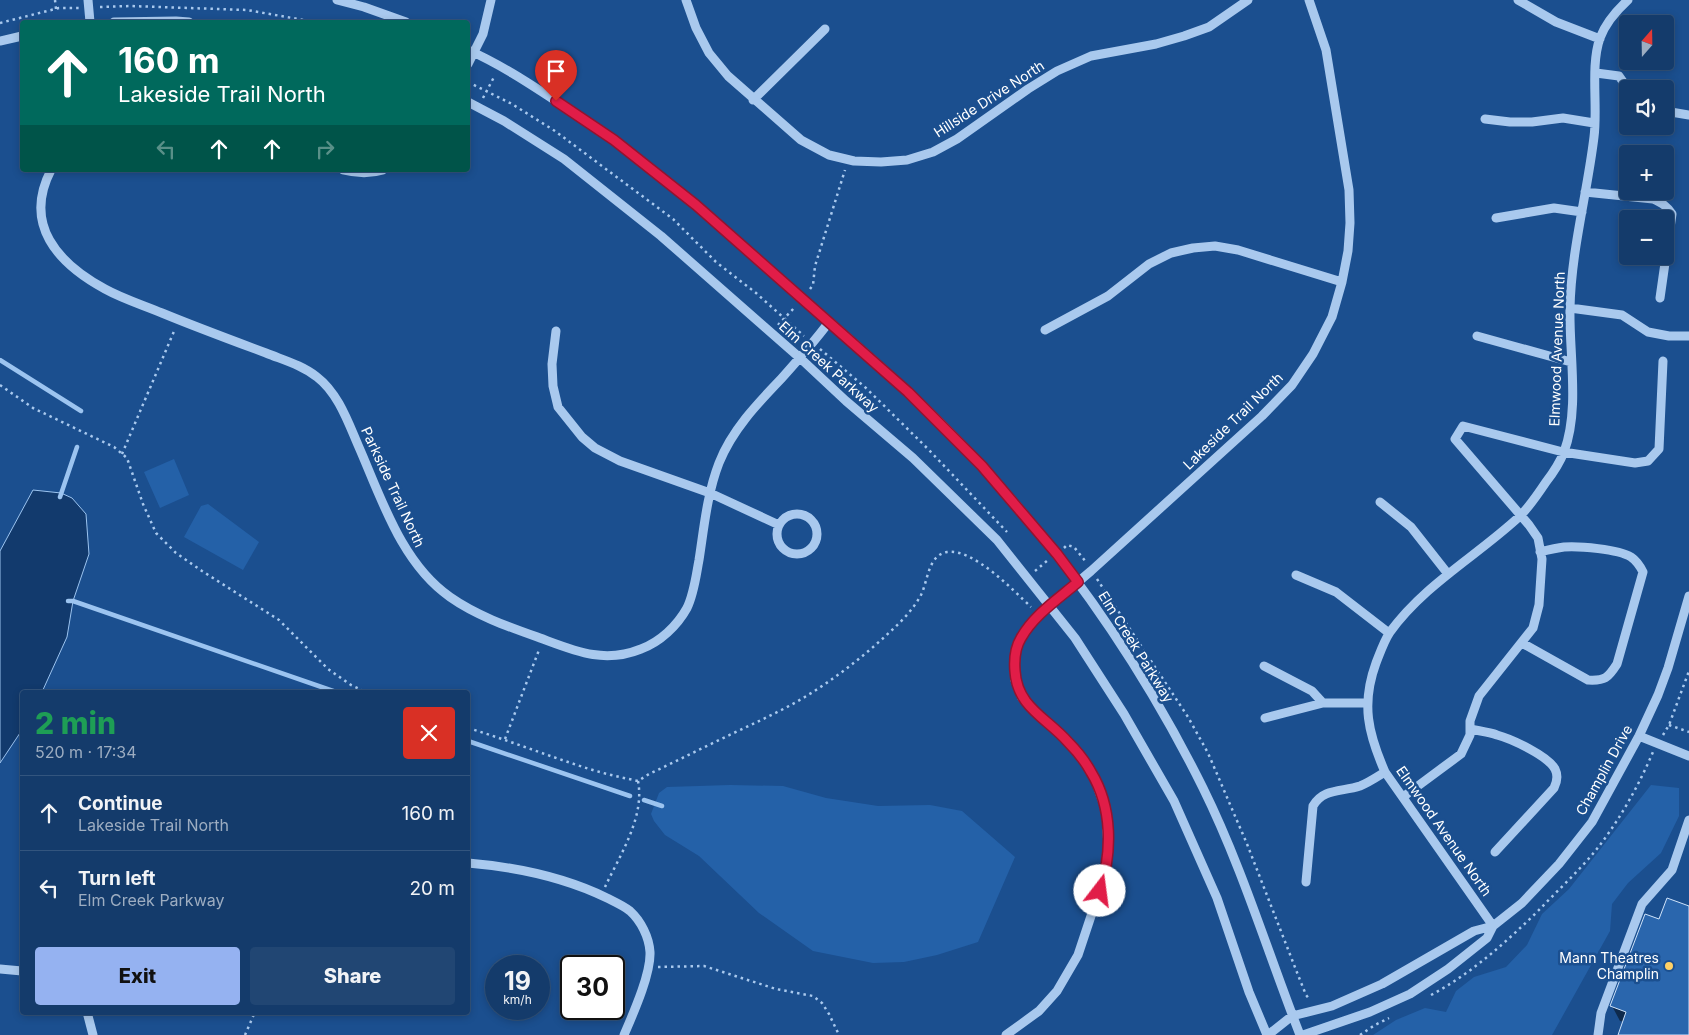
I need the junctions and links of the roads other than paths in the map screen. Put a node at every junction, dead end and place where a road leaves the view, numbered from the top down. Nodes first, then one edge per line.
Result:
1 (88, 0) edge
2 (337, 0) edge
3 (491, 0) edge
4 (686, 0) edge
5 (1248, 0) edge
6 (1309, 0) edge
7 (1518, 0) edge
8 (1628, 0) edge
9 (90, 20) edge
10 (400, 20) edge
11 (825, 28) dead end
12 (20, 36) edge
13 (1600, 39) junction
14 (0, 41) edge
15 (471, 51) edge
16 (1596, 73) junction
17 (1622, 80) edge
18 (753, 100) junction
19 (470, 103) edge
20 (1674, 112) edge
21 (1689, 115) edge
22 (1485, 119) dead end
23 (1594, 123) junction
24 (50, 172) edge
25 (352, 172) edge
26 (375, 172) edge
27 (1585, 192) junction
28 (1582, 212) junction
29 (1496, 218) dead end
30 (1342, 282) junction
31 (1660, 298) dead end
32 (1570, 308) junction
33 (829, 322) junction
34 (1045, 330) dead end
35 (556, 331) dead end
36 (1477, 336) dead end
37 (1689, 336) edge
38 (800, 358) junction
39 (1663, 361) dead end
40 (1571, 362) junction
41 (1564, 452) junction
42 (710, 493) junction
43 (1380, 502) dead end
44 (1520, 515) junction
45 (779, 525) junction
46 (1540, 552) junction
47 (1448, 574) junction
48 (1296, 575) dead end
49 (1078, 582) junction
50 (1689, 596) edge
51 (1050, 606) junction
52 (1389, 633) junction
53 (1522, 643) junction
54 (1264, 666) dead end
55 (1323, 703) junction
56 (1366, 703) junction
57 (1265, 718) dead end
58 (1470, 729) junction
59 (1639, 736) junction
60 (1689, 756) edge
61 (1385, 772) junction
62 (1404, 797) junction
63 (1689, 820) edge
64 (1686, 841) edge
65 (1495, 852) dead end
66 (470, 863) edge
67 (1306, 882) dead end
68 (1493, 926) junction
69 (0, 969) edge
70 (20, 971) edge
71 (88, 1015) edge
72 (1292, 1016) junction
73 (93, 1035) edge
74 (624, 1035) edge
75 (1006, 1035) edge
76 (1268, 1035) edge
77 (1302, 1035) edge
78 (1598, 1035) edge

1 - 9 street
2 - 10 street
3 - 15 street
4 - 18 street, Hillside Drive North
5 - 18 street, Hillside Drive North
6 - 30 street, Lakeside Trail North
7 - 13 street
8 - 13 street, Elmwood Avenue North
11 - 18 street
12 - 14 street
13 - 16 street, Elmwood Avenue North
15 - 33 street, Elm Creek Parkway
16 - 17 street
16 - 23 street, Elmwood Avenue North
19 - 38 street, Elm Creek Parkway
20 - 21 street
22 - 23 street
23 - 27 street, Elmwood Avenue North
24 - 42 street, Parkside Trail North
25 - 26 street
27 - 28 street, Elmwood Avenue North
27 - 31 street
28 - 29 street
28 - 32 street, Elmwood Avenue North
30 - 34 street
30 - 49 street, Lakeside Trail North
32 - 37 street
32 - 40 street, Elmwood Avenue North
33 - 38 street, Parkside Trail North
33 - 49 street, Elm Creek Parkway
35 - 42 street
36 - 40 street
38 - 42 street, Parkside Trail North
38 - 51 street, Elm Creek Parkway
39 - 41 street
40 - 41 street, Elmwood Avenue North
41 - 44 street, Elmwood Avenue North
41 - 44 street
42 - 45 street
43 - 47 street
44 - 46 street
44 - 47 street, Elmwood Avenue North
45 - 45 street
46 - 53 street
46 - 53 street
47 - 52 street, Elmwood Avenue North
48 - 52 street
49 - 51 street, Lakeside Trail North
49 - 72 street, Elm Creek Parkway
50 - 59 street, Champlin Drive
51 - 75 street, Lakeside Trail North
51 - 76 street, Elm Creek Parkway
52 - 56 street, Elmwood Avenue North
53 - 58 street
54 - 55 street
55 - 56 street
55 - 57 street
56 - 61 street, Elmwood Avenue North
58 - 62 street
58 - 65 street
59 - 60 street
59 - 68 street, Champlin Drive
61 - 62 street, Elmwood Avenue North
61 - 67 street
62 - 68 street, Elmwood Avenue North
63 - 64 street
64 - 78 street
66 - 74 street
68 - 72 street, Champlin Drive
68 - 77 street, Champlin Drive
69 - 70 street
71 - 73 street
72 - 76 street, Champlin Drive
72 - 77 street, Elm Creek Parkway

